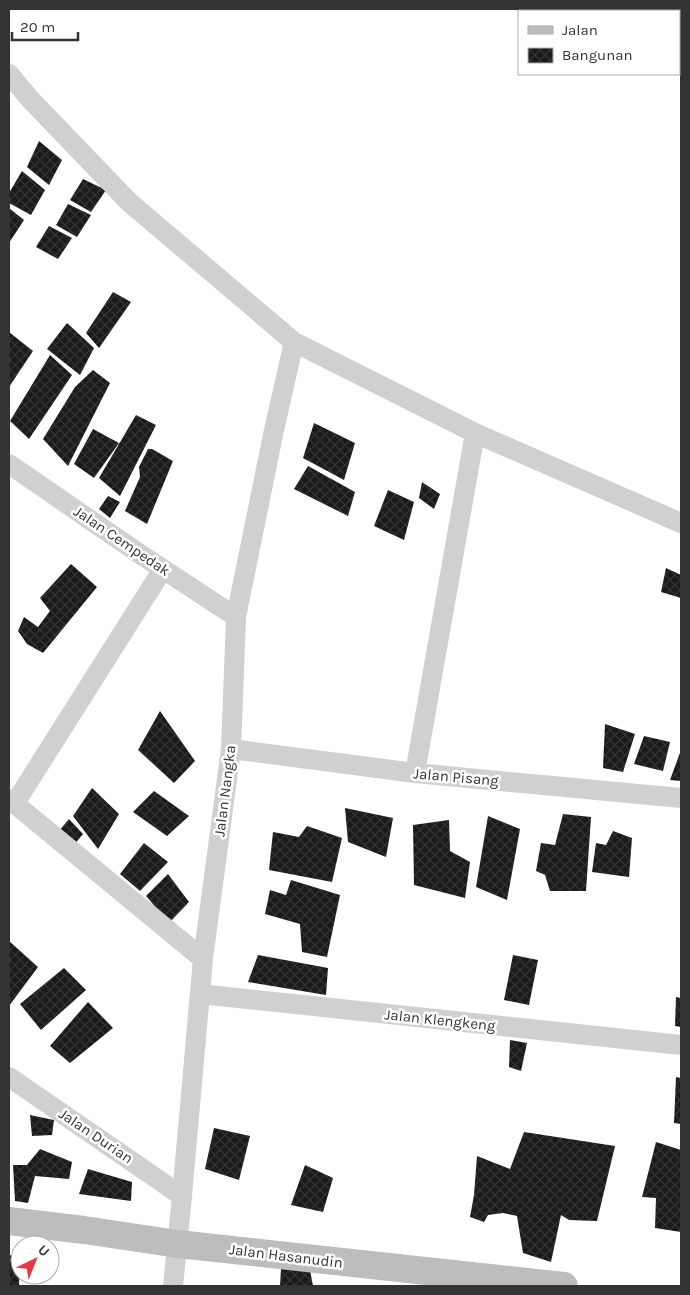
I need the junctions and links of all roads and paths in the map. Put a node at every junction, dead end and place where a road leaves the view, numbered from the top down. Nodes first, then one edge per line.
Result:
1 (9, 74) edge
2 (294, 342) junction
3 (475, 433) junction
4 (9, 464) edge
5 (681, 523) edge
6 (163, 569) junction
7 (236, 617) junction
8 (231, 749) junction
9 (414, 773) junction
10 (681, 798) edge
11 (12, 801) edge
12 (203, 960) junction
13 (200, 994) junction
14 (681, 1045) edge
15 (9, 1077) edge
16 (182, 1196) junction
17 (9, 1221) edge
18 (178, 1244) junction
19 (173, 1286) edge
20 (564, 1286) edge

1 - 2 street
2 - 3 street
2 - 7 street, Jalan Nangka
3 - 5 street
3 - 9 street
4 - 6 street, Jalan Cempedak
6 - 7 street, Jalan Cempedak
6 - 11 street
7 - 8 street, Jalan Nangka
8 - 9 street, Jalan Pisang
8 - 12 street, Jalan Nangka
9 - 10 street, Jalan Pisang
11 - 12 street
12 - 13 street, Jalan Nangka
13 - 14 street, Jalan Klengkeng
13 - 16 street, Jalan Nangka
15 - 16 street, Jalan Durian
16 - 18 street, Jalan Nangka
17 - 18 main road, Jalan Hasanudin
18 - 19 street, Jalan Nangka
18 - 20 main road, Jalan Hasanudin

